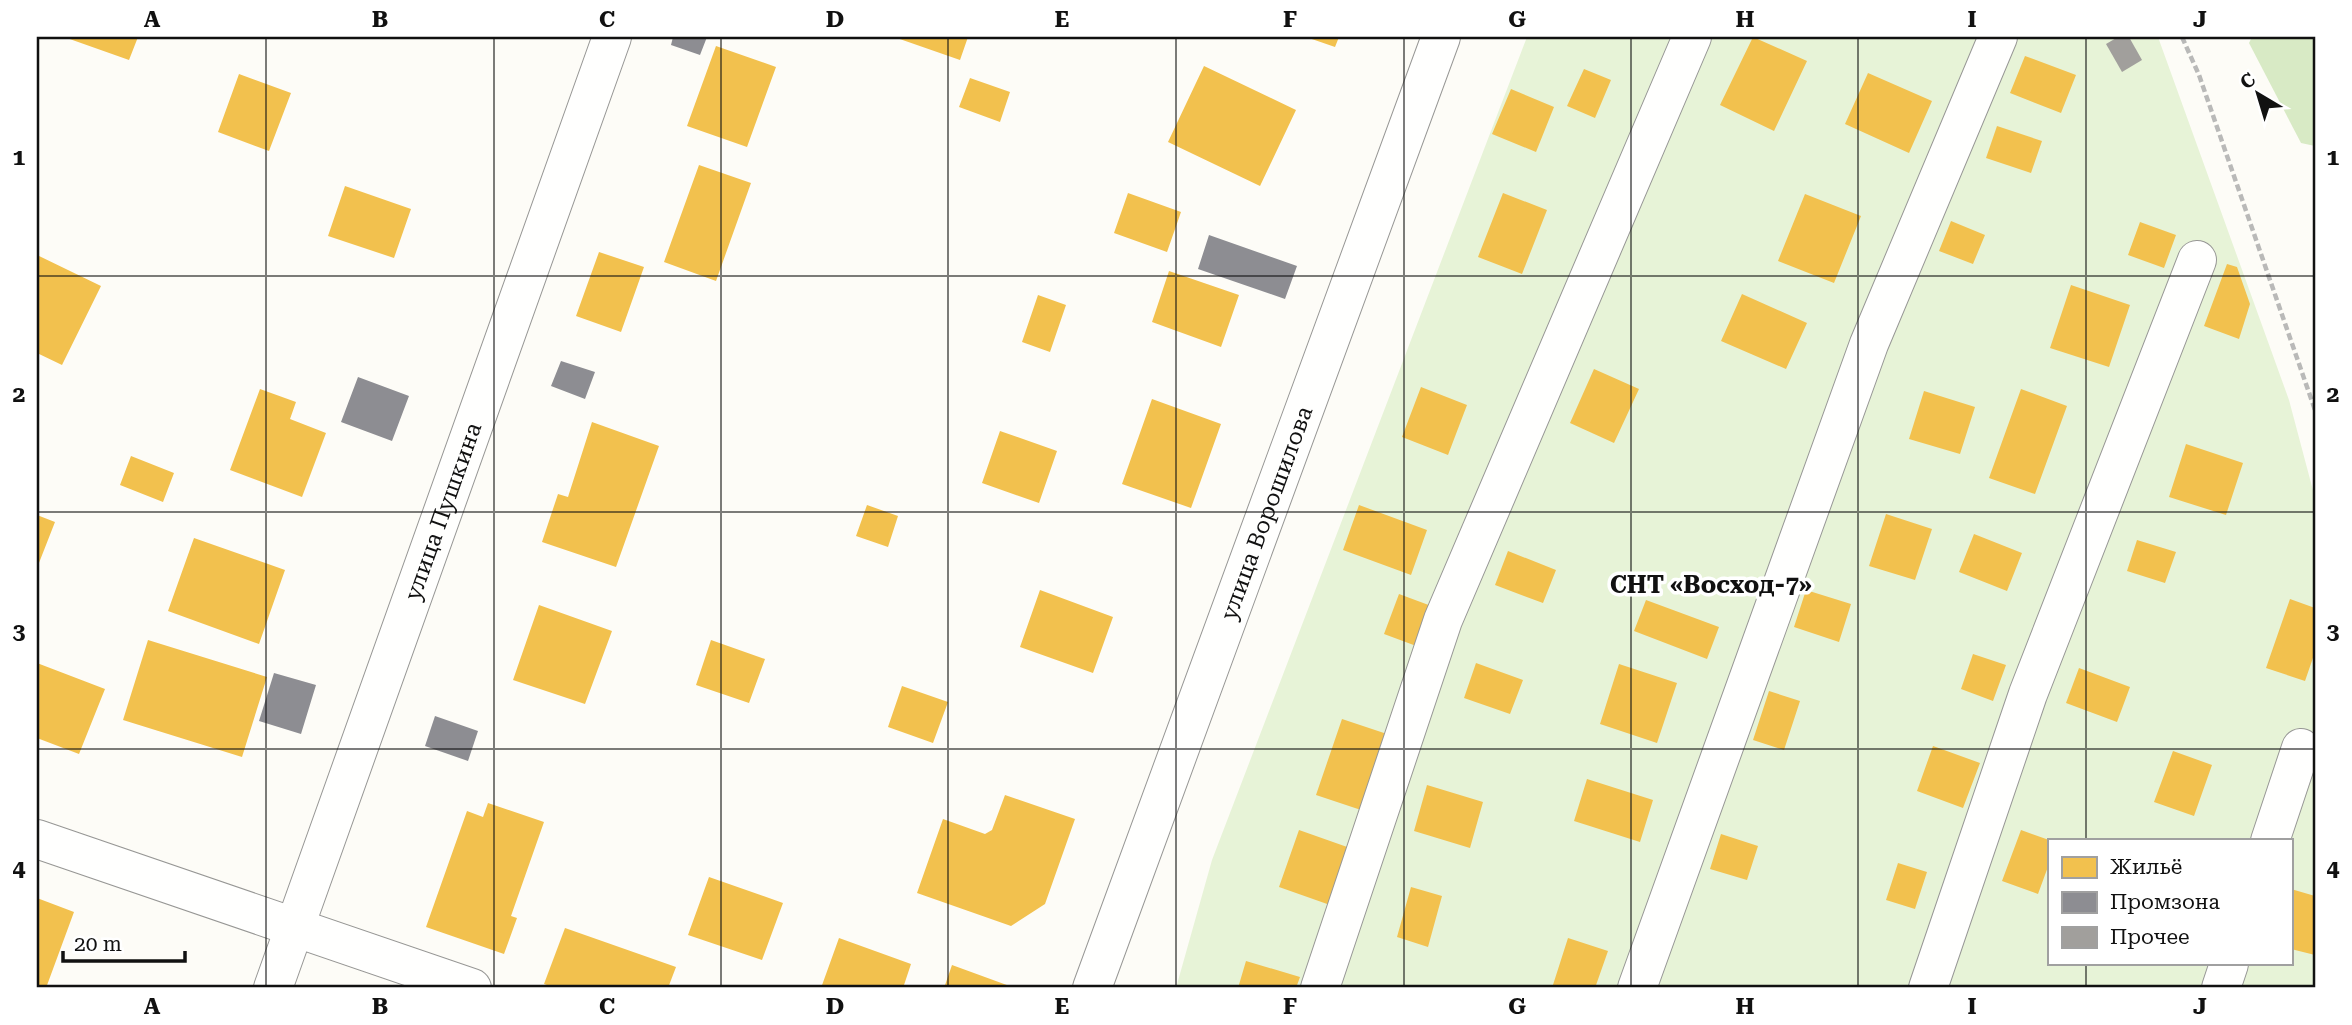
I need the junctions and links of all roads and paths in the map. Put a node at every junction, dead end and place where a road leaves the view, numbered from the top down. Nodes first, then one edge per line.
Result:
1 (612, 37) edge
2 (1441, 37) edge
3 (1692, 37) edge
4 (1998, 37) edge
5 (2182, 37) edge
6 (2197, 260) dead end
7 (2315, 410) edge
8 (2301, 748) dead end
9 (37, 839) edge
10 (2271, 839) edge
11 (295, 928) junction
12 (2229, 965) edge
13 (274, 988) edge
14 (472, 988) edge
15 (1092, 988) edge
16 (1320, 988) edge
17 (1637, 988) edge
18 (1928, 988) edge
19 (2221, 988) edge

1 - 11 street, улица Пушкина
2 - 15 street, улица Ворошилова
3 - 16 street
4 - 17 street
5 - 7 path
6 - 18 street
8 - 10 street
9 - 11 street
11 - 13 street, улица Пушкина
11 - 14 street
12 - 19 street

